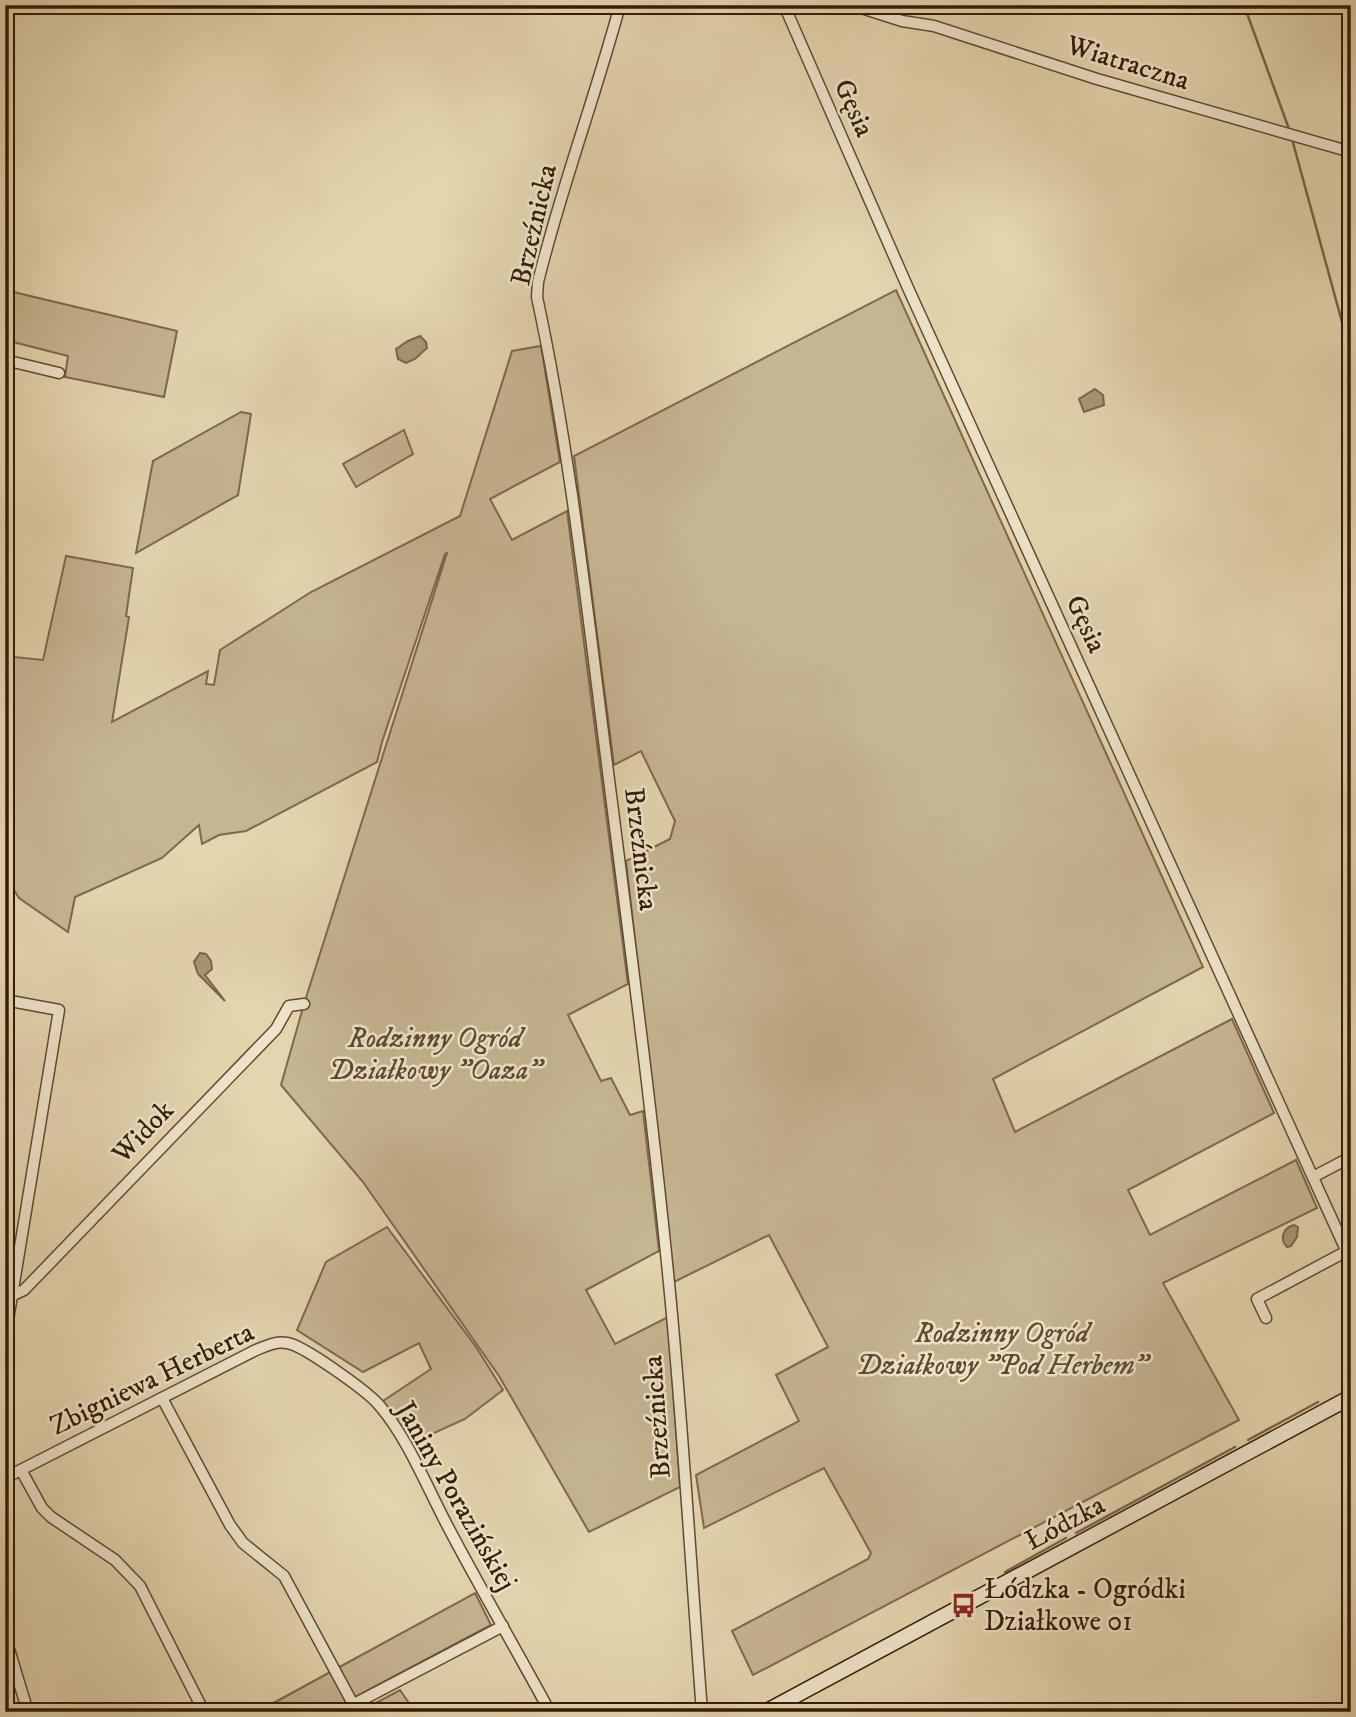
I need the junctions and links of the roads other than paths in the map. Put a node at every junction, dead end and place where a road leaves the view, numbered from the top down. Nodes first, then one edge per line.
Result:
1 (620, 5) edge
2 (784, 5) edge
3 (852, 5) edge
4 (1351, 152) edge
5 (5, 360) edge
6 (59, 373) dead end
7 (5, 1000) edge
8 (304, 1004) dead end
9 (1351, 1157) edge
10 (1313, 1177) junction
11 (1349, 1256) edge
12 (13, 1295) junction
13 (1266, 1318) dead end
14 (5, 1338) edge
15 (282, 1342) joint
16 (1351, 1397) edge
17 (162, 1398) junction
18 (21, 1470) junction
19 (5, 1478) edge
20 (503, 1626) junction
21 (5, 1636) edge
22 (354, 1704) junction
23 (775, 1709) edge
24 (28, 1712) edge
25 (204, 1712) edge
26 (339, 1712) edge
27 (550, 1712) edge
28 (702, 1712) edge

1 - 28 street, Brzeźnicka
2 - 10 street, Gęsia
3 - 4 street, Wiatraczna
5 - 6 street
7 - 12 street
8 - 12 street, Widok
9 - 10 street
10 - 11 street, Gęsia
11 - 13 street
12 - 14 street
15 - 17 street, Zbigniewa Herberta
15 - 20 street, Janiny Porazińskiej
16 - 23 main road, Łódzka
17 - 18 street, Zbigniewa Herberta
17 - 22 street
18 - 19 street, Zbigniewa Herberta
18 - 25 street
20 - 22 street
20 - 27 street, Janiny Porazińskiej
21 - 24 street
22 - 26 street

